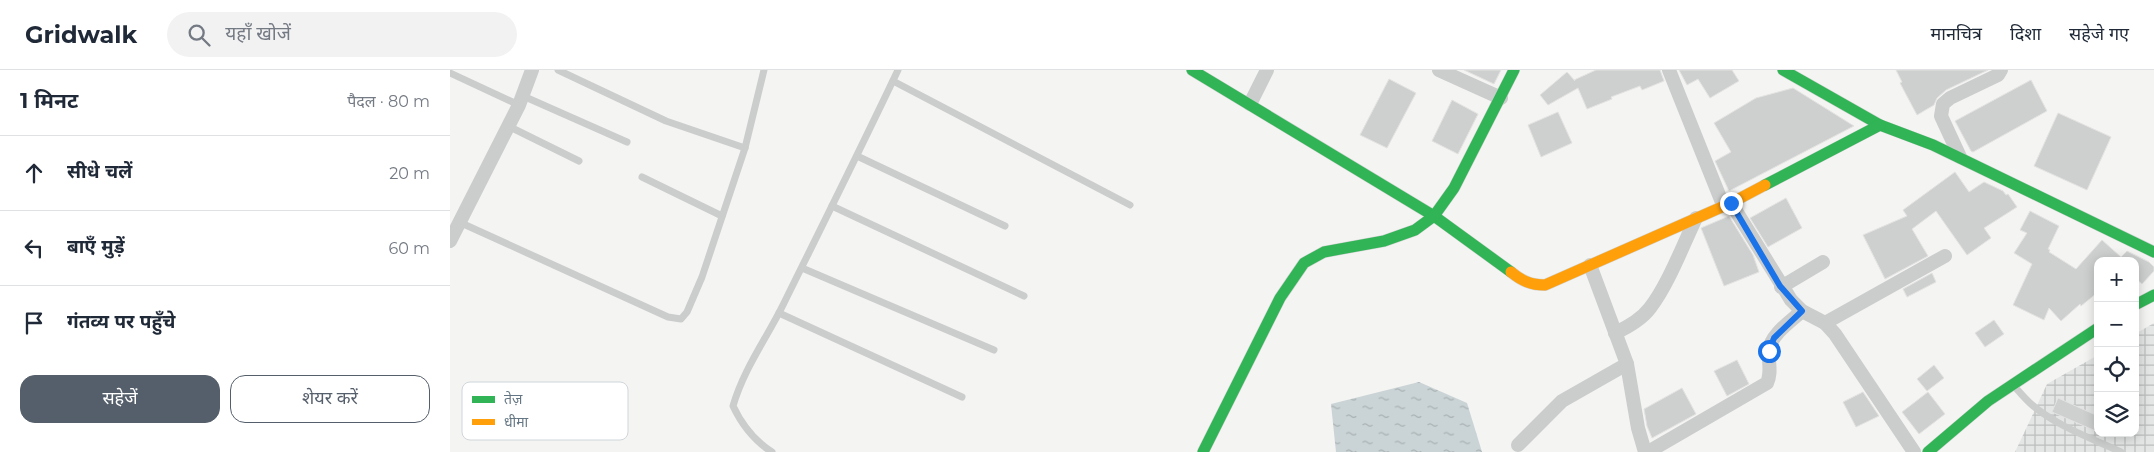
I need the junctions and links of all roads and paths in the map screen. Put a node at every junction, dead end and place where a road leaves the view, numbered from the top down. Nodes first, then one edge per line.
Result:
1 (532, 70) edge
2 (558, 70) edge
3 (764, 70) edge
4 (898, 70) edge
5 (1192, 70) edge
6 (1267, 70) edge
7 (1439, 70) edge
8 (1514, 70) edge
9 (1669, 70) edge
10 (1782, 70) edge
11 (2001, 70) edge
12 (450, 74) edge
13 (893, 81) junction
14 (1501, 98) junction
15 (521, 100) junction
16 (1250, 104) junction
17 (1880, 125) junction
18 (508, 126) junction
19 (627, 142) dead end
20 (745, 148) junction
21 (857, 156) junction
22 (1960, 157) junction
23 (579, 161) dead end
24 (642, 176) dead end
25 (1727, 204) junction
26 (1130, 205) dead end
27 (832, 206) junction
28 (722, 216) junction
29 (1434, 216) junction
30 (1696, 218) junction
31 (459, 222) junction
32 (1005, 226) dead end
33 (450, 241) edge
34 (2154, 252) edge
35 (1945, 256) dead end
36 (1823, 262) dead end
37 (1590, 265) junction
38 (802, 268) junction
39 (1780, 286) junction
40 (2154, 295) edge
41 (1024, 296) dead end
42 (2139, 303) edge
43 (1802, 311) junction
44 (779, 313) junction
45 (1825, 323) junction
46 (2094, 331) edge
47 (1615, 333) junction
48 (994, 350) dead end
49 (1627, 364) junction
50 (2012, 384) junction
51 (962, 396) dead end
52 (1518, 445) dead end
53 (772, 452) edge
54 (1203, 452) edge
55 (1646, 452) edge
56 (1914, 452) edge
57 (1928, 452) edge
58 (2121, 452) edge

1 - 15 street
2 - 20 lane
3 - 20 lane
4 - 13 lane
5 - 16 street
6 - 16 street
7 - 14 street
8 - 14 street
9 - 25 street
10 - 17 street
11 - 22 street
12 - 15 lane
13 - 21 lane
13 - 26 lane
14 - 29 street
15 - 18 street
15 - 19 lane
16 - 29 street
17 - 22 street
17 - 25 street
18 - 23 lane
18 - 31 street
20 - 28 lane
21 - 27 lane
21 - 32 lane
22 - 34 street
24 - 28 lane
25 - 30 street
25 - 39 street
27 - 38 lane
27 - 41 lane
28 - 31 lane
29 - 37 street
29 - 54 street
30 - 37 street
30 - 47 street
31 - 33 street
35 - 45 street
36 - 39 street
37 - 47 street
38 - 44 lane
38 - 48 lane
39 - 43 street
40 - 42 street
43 - 45 street
43 - 55 street
44 - 51 lane
44 - 53 lane
45 - 56 street
46 - 50 street
47 - 49 street
49 - 52 street
49 - 55 street
50 - 57 street
50 - 58 lane

